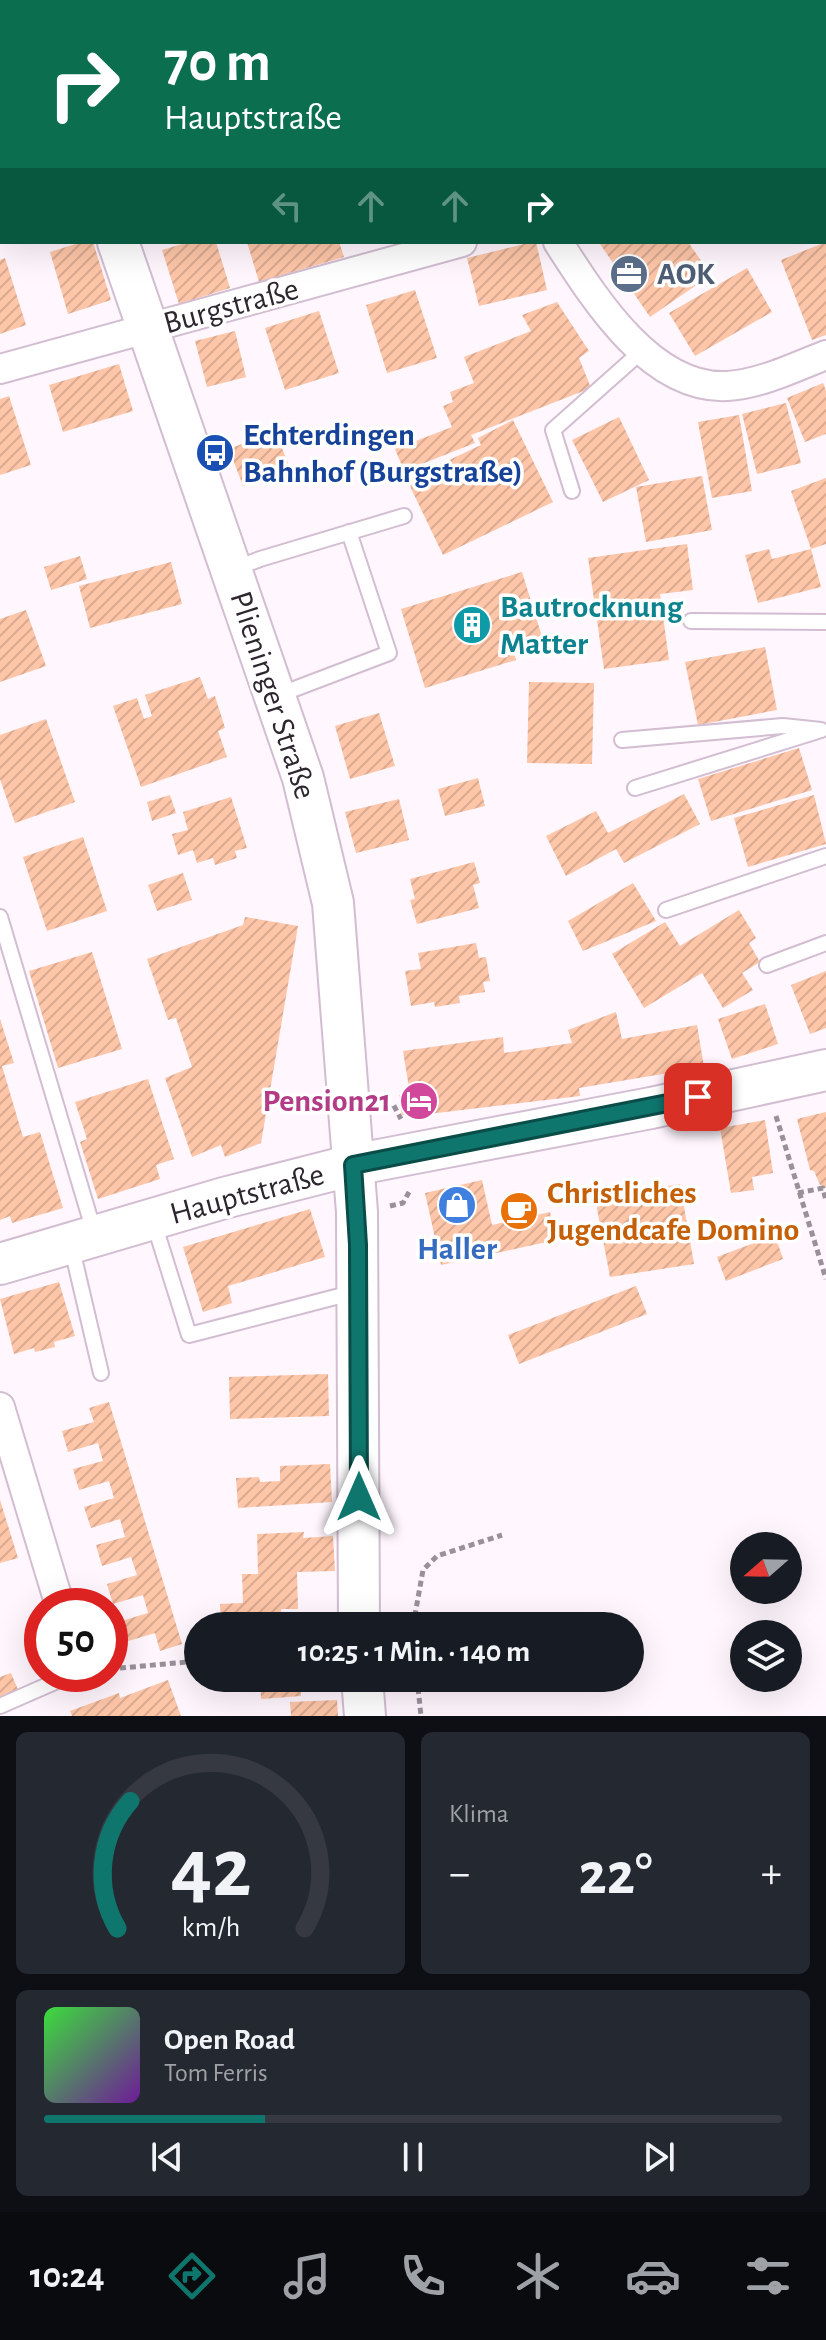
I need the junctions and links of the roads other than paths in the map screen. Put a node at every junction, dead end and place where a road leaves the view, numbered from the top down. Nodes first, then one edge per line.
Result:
1 (119, 244) edge
2 (455, 244) edge
3 (559, 244) edge
4 (146, 328) junction
5 (643, 350) junction
6 (826, 355) edge
7 (0, 369) edge
8 (572, 491) dead end
9 (404, 516) dead end
10 (349, 532) junction
11 (231, 570) junction
12 (691, 621) dead end
13 (826, 622) edge
14 (276, 696) junction
15 (823, 730) edge
16 (622, 740) dead end
17 (635, 788) dead end
18 (826, 856) edge
19 (666, 910) dead end
20 (0, 917) edge
21 (826, 943) edge
22 (767, 965) dead end
23 (826, 1070) edge
24 (353, 1165) junction
25 (153, 1220) junction
26 (83, 1241) junction
27 (0, 1264) edge
28 (358, 1291) junction
29 (101, 1373) dead end
30 (0, 1407) edge
31 (55, 1588) edge
32 (359, 1612) edge
33 (32, 1692) edge
34 (363, 1692) edge
35 (0, 1706) edge
36 (365, 1716) edge

1 - 4 main road, Plieninger Straße
2 - 4 street, Burgstraße
3 - 5 street
4 - 7 street, Burgstraße
4 - 11 main road, Plieninger Straße
5 - 6 street
5 - 8 lane
9 - 10 lane
10 - 11 lane
10 - 14 lane
11 - 14 main road, Plieninger Straße
12 - 13 lane
14 - 24 main road, Plieninger Straße
15 - 16 lane
15 - 17 lane
18 - 19 lane
20 - 26 lane
21 - 22 lane
23 - 24 main road, Hauptstraße
24 - 25 main road, Hauptstraße
24 - 28 main road, Plieninger Straße
25 - 26 main road, Hauptstraße
25 - 28 lane
26 - 27 main road, Hauptstraße
26 - 29 lane
28 - 32 main road, Plieninger Straße
30 - 31 street
33 - 35 lane
34 - 36 main road

